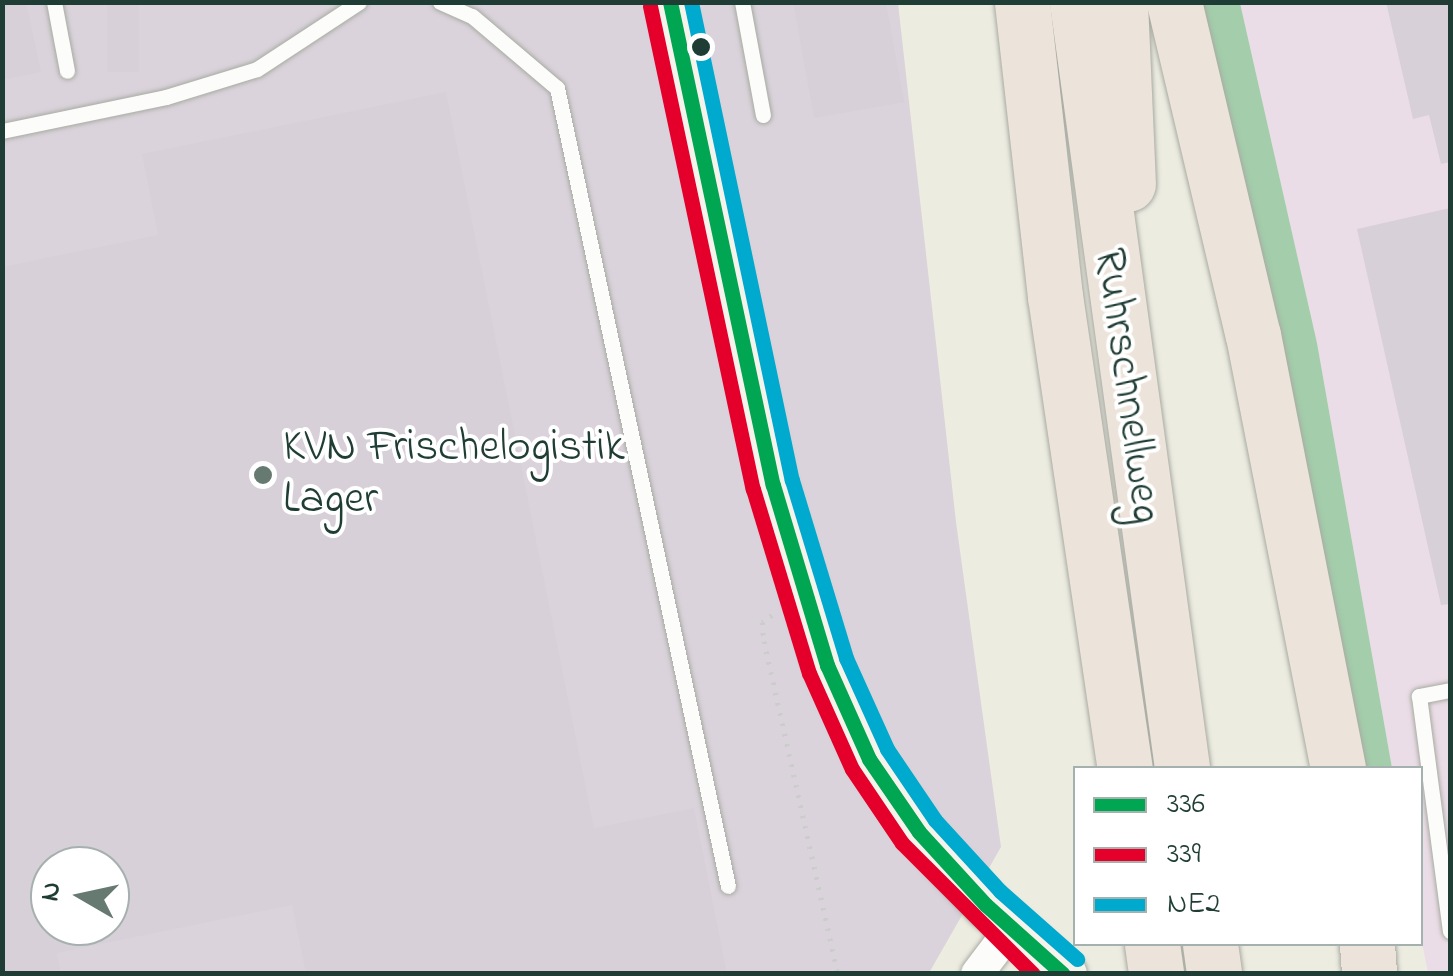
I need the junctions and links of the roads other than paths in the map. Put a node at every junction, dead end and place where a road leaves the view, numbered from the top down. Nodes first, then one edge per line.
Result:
1 (54, 2) edge
2 (358, 2) edge
3 (440, 2) edge
4 (670, 2) edge
5 (742, 2) edge
6 (984, 2) edge
7 (1022, 2) edge
8 (1077, 2) edge
9 (1120, 2) edge
10 (1174, 2) edge
11 (67, 71) dead end
12 (763, 115) dead end
13 (2, 131) edge
14 (1056, 296) junction
15 (1134, 450) junction
16 (1450, 690) edge
17 (1125, 766) edge
18 (1182, 766) edge
19 (1338, 766) edge
20 (728, 886) dead end
21 (1011, 929) junction
22 (1450, 932) edge
23 (1152, 946) edge
24 (1367, 946) edge
25 (1049, 969) edge
26 (977, 974) edge
27 (1156, 974) edge
28 (1369, 974) edge

1 - 11 lane
2 - 13 lane
3 - 20 lane
4 - 21 main road
5 - 12 lane
6 - 14 highway
7 - 14 highway, Ruhrschnellweg
8 - 15 highway, Ruhrschnellweg
9 - 15 highway
10 - 19 highway
14 - 17 highway, Ruhrschnellweg
15 - 18 highway, Ruhrschnellweg
16 - 22 lane
21 - 25 main road
21 - 26 street
23 - 27 highway
24 - 28 highway

